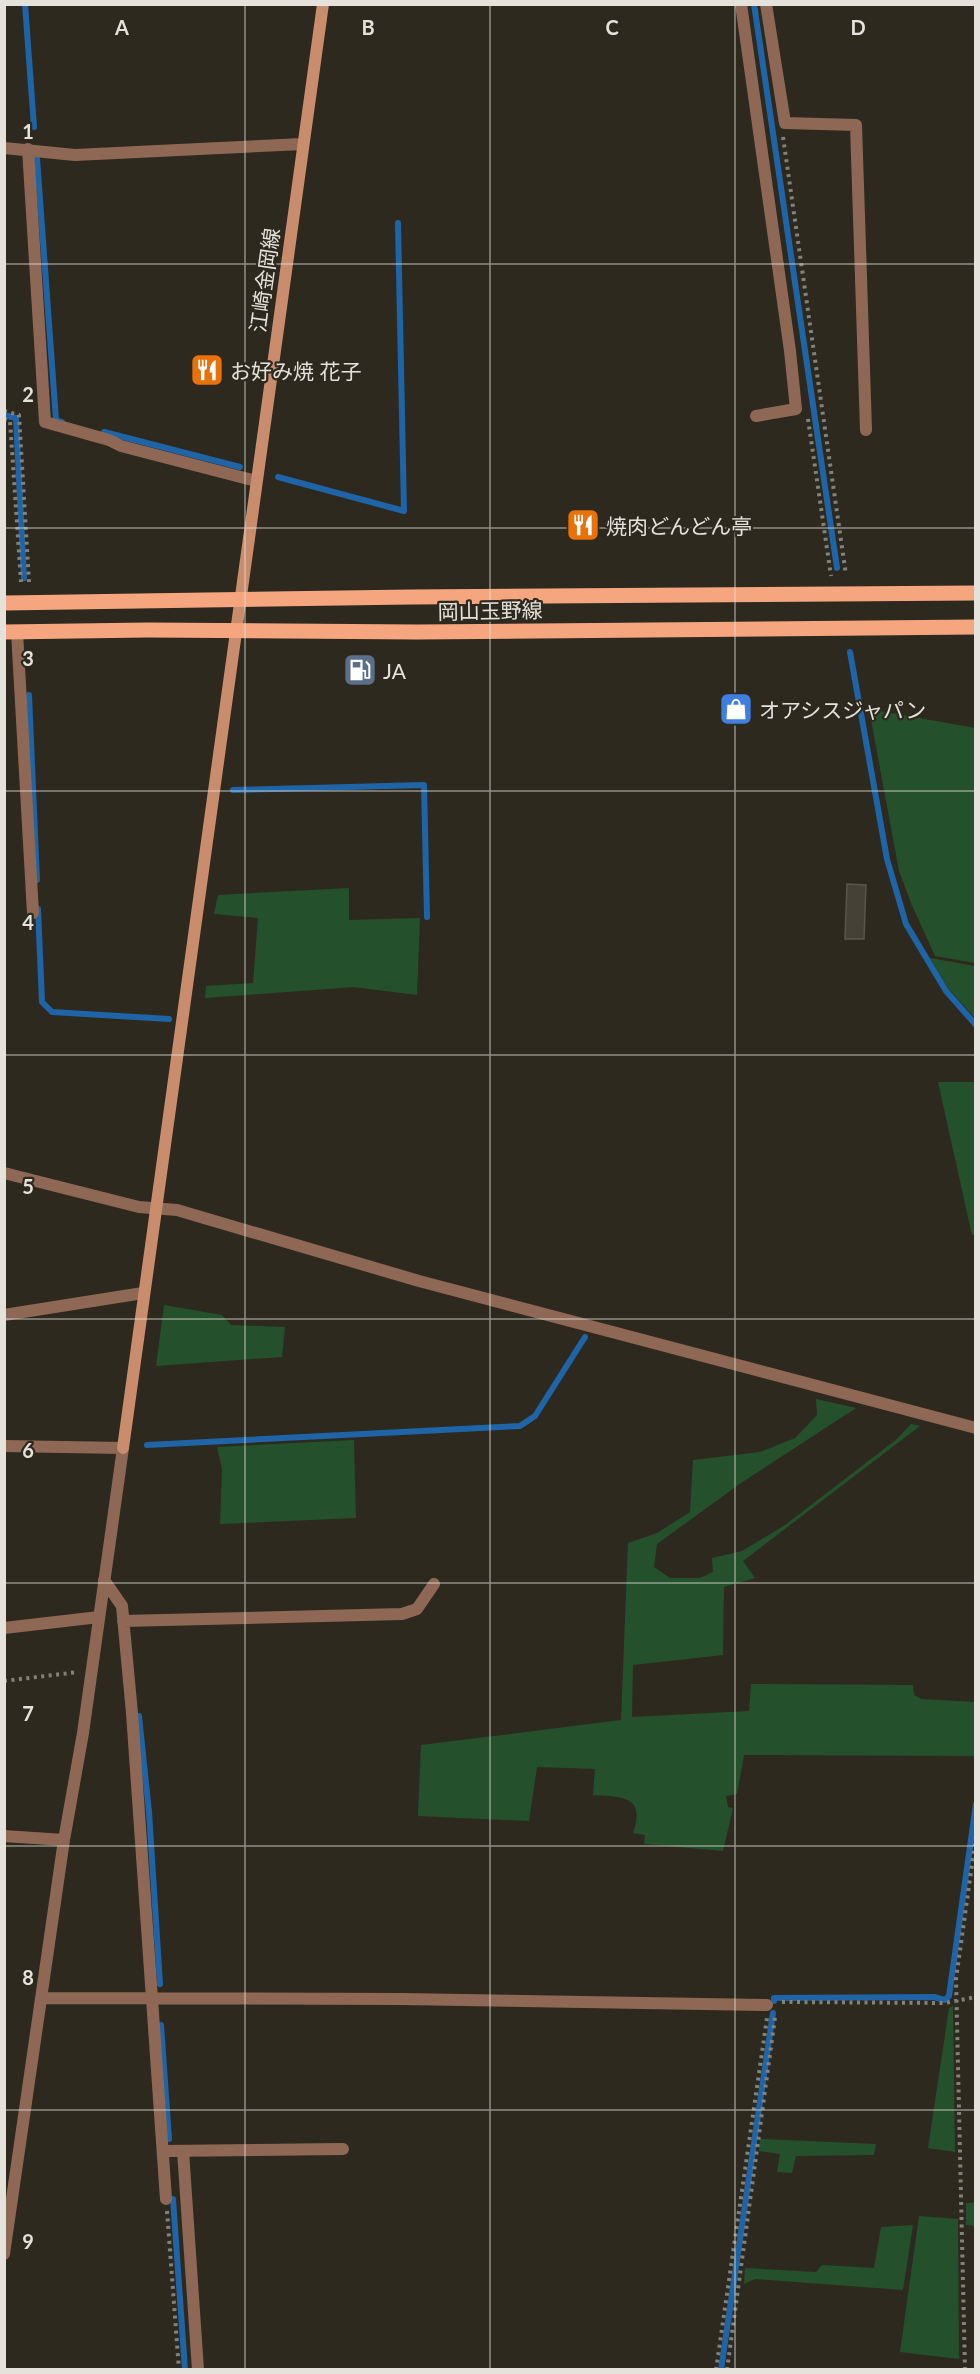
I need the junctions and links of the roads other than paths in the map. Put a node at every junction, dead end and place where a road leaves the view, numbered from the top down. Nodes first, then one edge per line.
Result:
1 (322, 4) edge
2 (741, 4) edge
3 (766, 4) edge
4 (303, 144) junction
5 (4, 148) edge
6 (28, 149) junction
7 (756, 416) dead end
8 (866, 430) dead end
9 (256, 481) junction
10 (975, 592) edge
11 (239, 600) junction
12 (4, 603) edge
13 (975, 627) edge
14 (11, 632) edge
15 (234, 632) junction
16 (33, 913) dead end
17 (4, 1173) edge
18 (155, 1208) junction
19 (144, 1293) junction
20 (4, 1315) edge
21 (975, 1428) edge
22 (4, 1446) edge
23 (123, 1448) junction
24 (104, 1580) junction
25 (434, 1584) dead end
26 (99, 1617) junction
27 (123, 1621) junction
28 (4, 1628) edge
29 (4, 1836) edge
30 (64, 1840) junction
31 (43, 1998) junction
32 (153, 1998) junction
33 (772, 2004) road end
34 (343, 2149) dead end
35 (163, 2151) junction
36 (183, 2151) junction
37 (166, 2199) road end
38 (4, 2254) edge
39 (198, 2370) edge

1 - 4 street, 江崎金岡線
2 - 7 street
3 - 8 street
4 - 6 street
4 - 9 street, 江崎金岡線
5 - 6 street
6 - 9 street
9 - 11 street, 江崎金岡線
10 - 11 main road, 岡山玉野線
11 - 12 main road, 岡山玉野線
11 - 15 street, 江崎金岡線
13 - 15 main road, 岡山玉野線
14 - 15 main road, 岡山玉野線
14 - 16 street
15 - 18 street, 江崎金岡線
17 - 18 street
18 - 19 street, 江崎金岡線
18 - 21 street
19 - 20 street
19 - 23 street, 江崎金岡線
22 - 23 street
23 - 24 street
24 - 26 street
24 - 27 street
25 - 27 street
26 - 28 street
26 - 30 street
27 - 32 street
29 - 30 street
30 - 31 street
31 - 32 street
31 - 38 street
32 - 33 street
32 - 35 street
34 - 36 street
35 - 36 street
35 - 37 street
36 - 39 street

